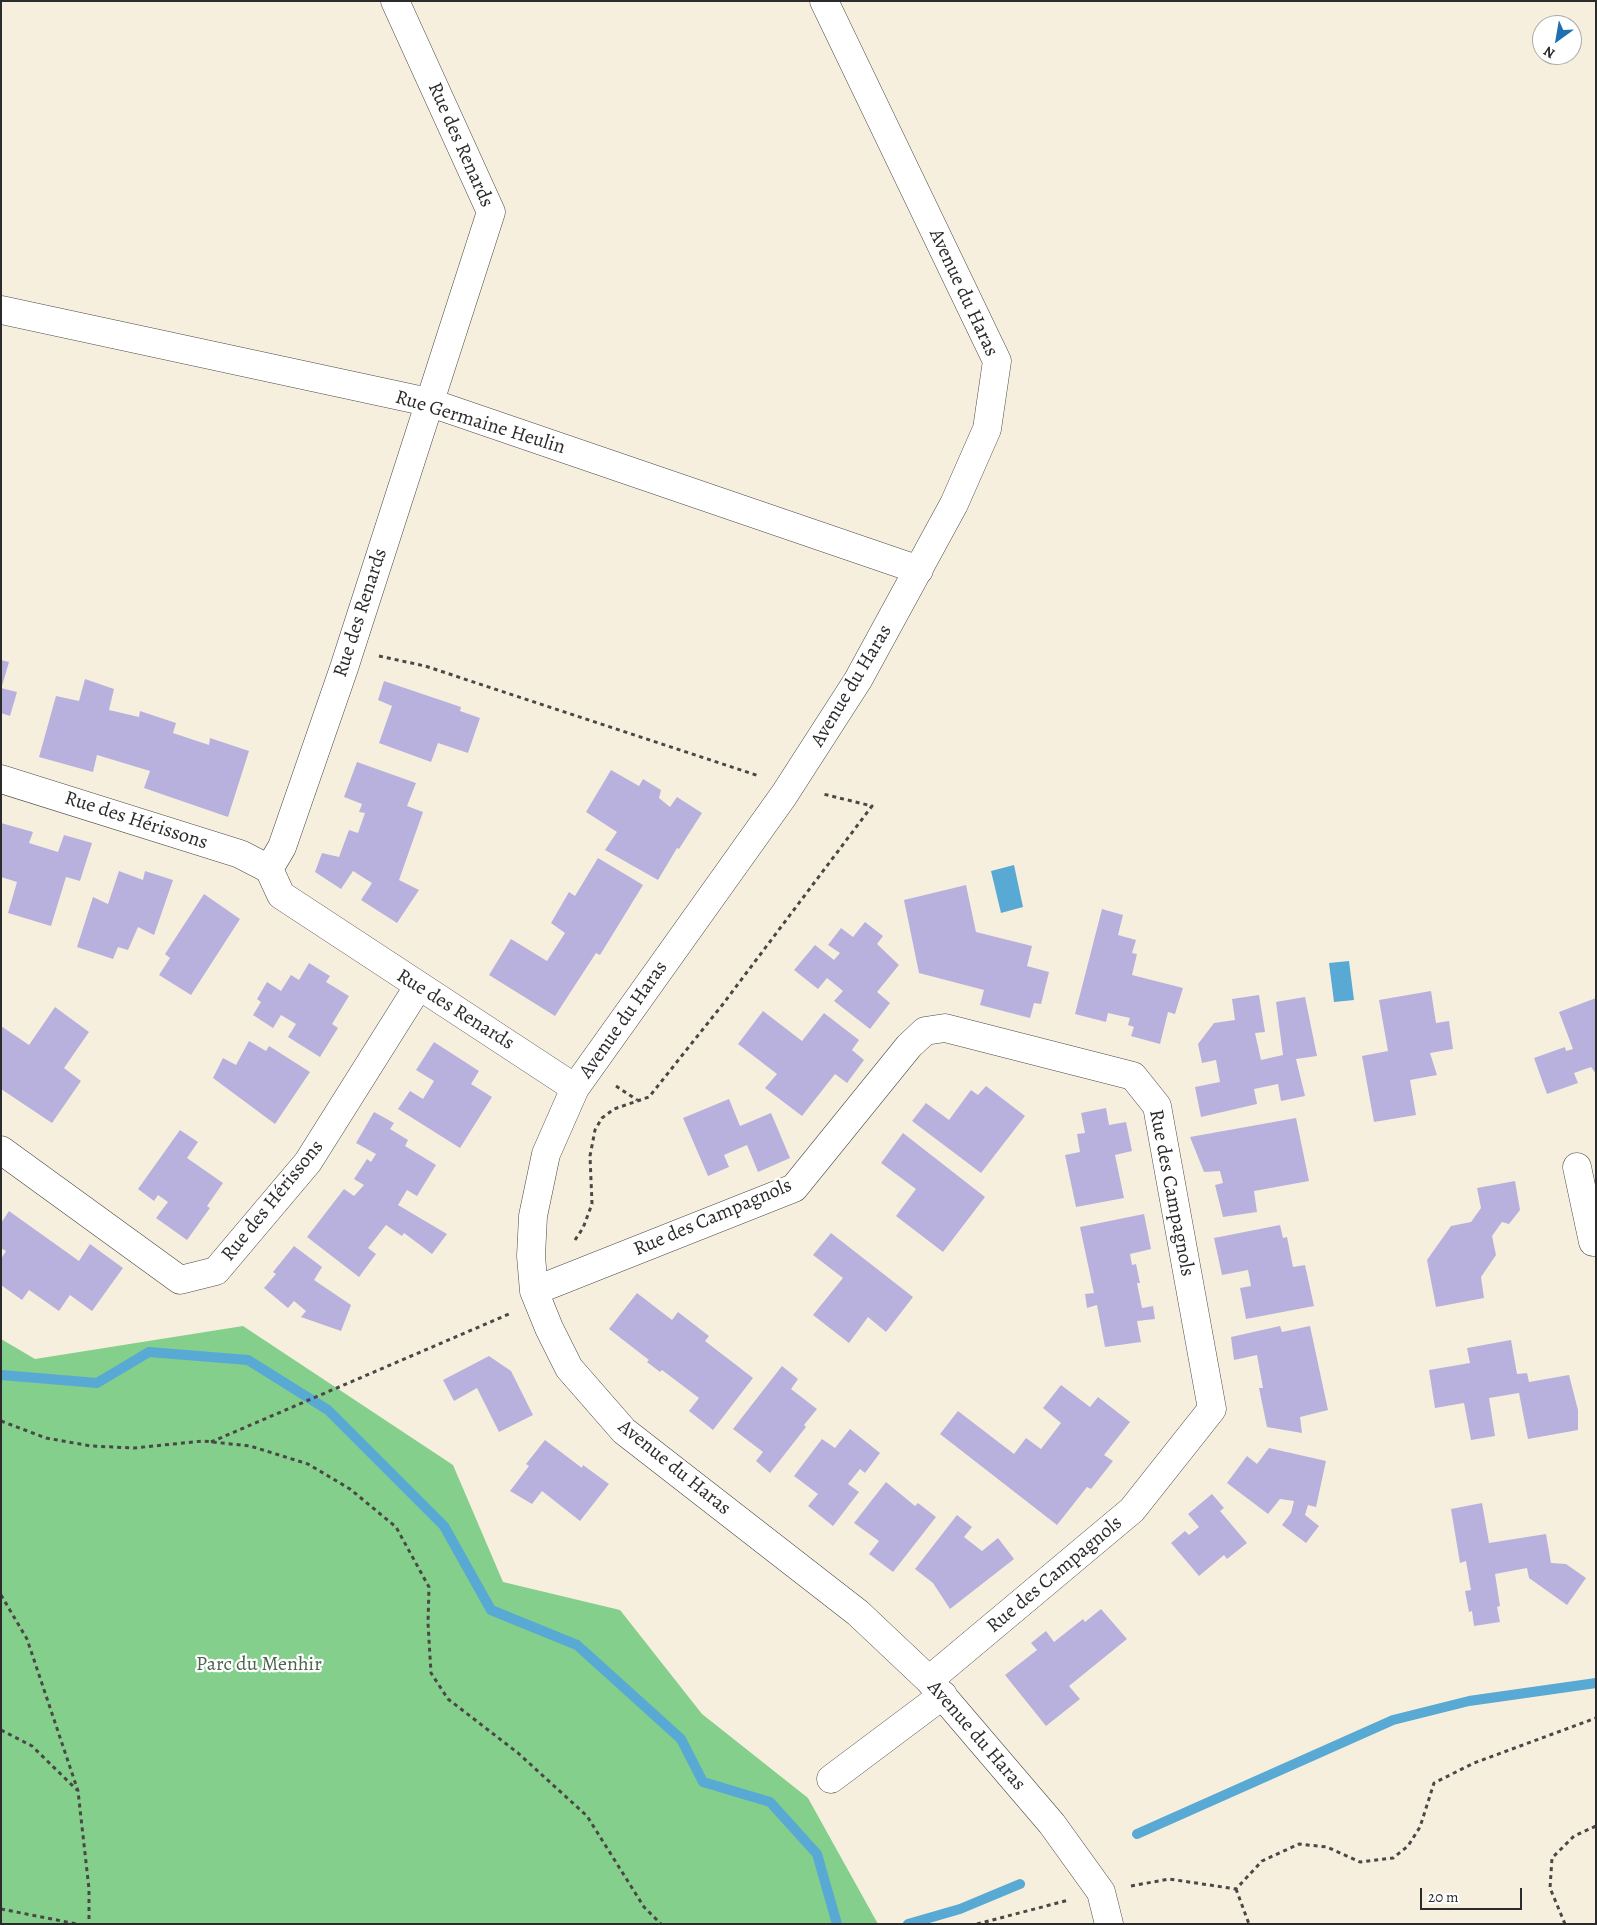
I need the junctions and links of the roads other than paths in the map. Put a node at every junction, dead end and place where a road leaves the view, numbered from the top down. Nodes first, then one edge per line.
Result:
1 (395, 1) edge
2 (824, 1) edge
3 (1, 310) edge
4 (428, 402) junction
5 (919, 570) junction
6 (1, 779) edge
7 (269, 869) junction
8 (418, 987) junction
9 (575, 1088) junction
10 (1, 1150) edge
11 (1577, 1167) dead end
12 (1596, 1242) edge
13 (538, 1300) junction
14 (936, 1688) junction
15 (831, 1779) dead end
16 (1109, 1924) edge

1 - 4 street, Rue des Renards
2 - 5 street, Avenue du Haras
3 - 4 street, Rue Germaine Heulin
4 - 5 street, Rue Germaine Heulin
4 - 7 street, Rue des Renards
5 - 9 street, Avenue du Haras
6 - 7 street, Rue des Hérissons
7 - 8 street, Rue des Renards
8 - 9 street, Rue des Renards
8 - 10 street, Rue des Hérissons
9 - 13 street, Avenue du Haras
11 - 12 street
13 - 14 street, Avenue du Haras
13 - 14 street, Rue des Campagnols
14 - 15 street, Rue des Campagnols
14 - 16 street, Avenue du Haras

